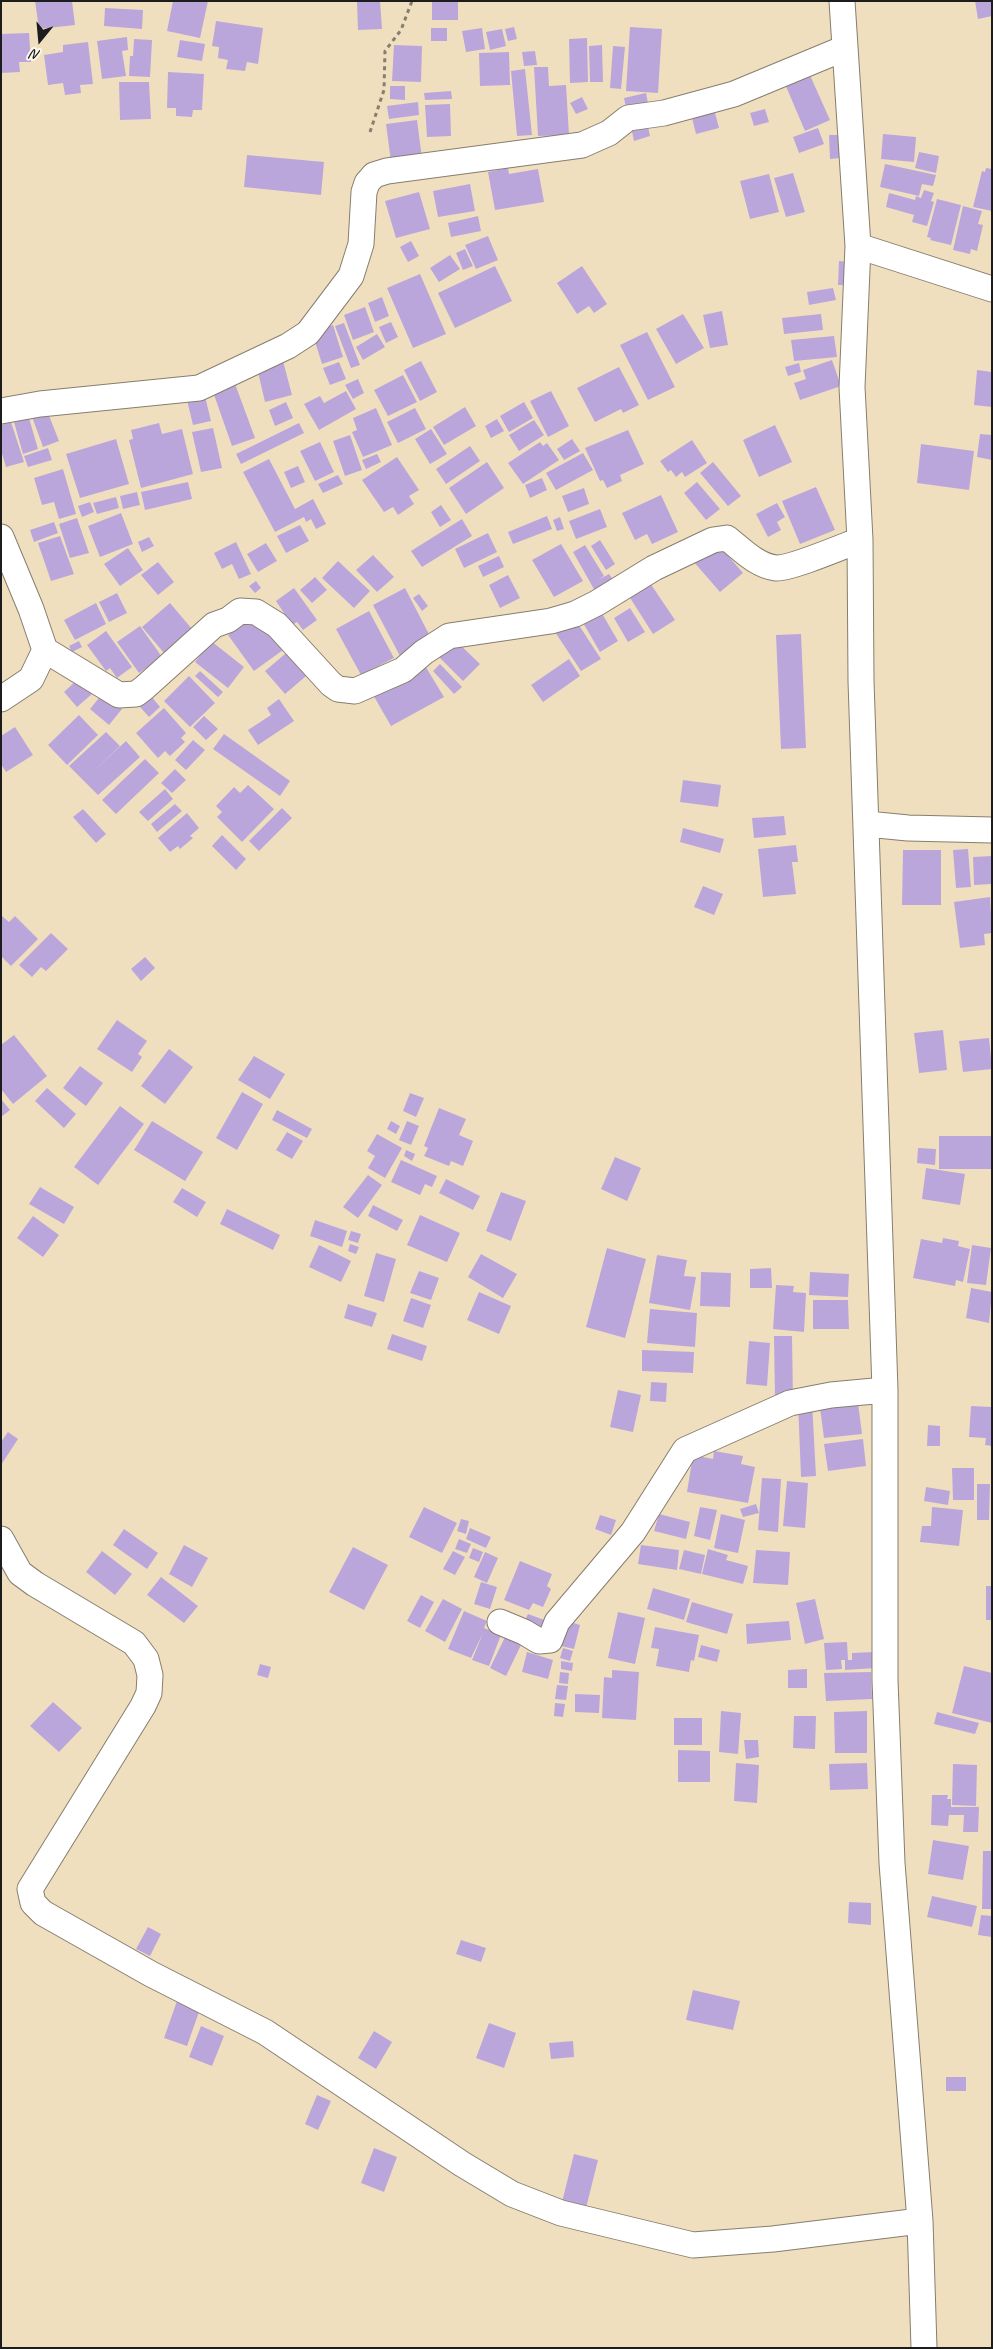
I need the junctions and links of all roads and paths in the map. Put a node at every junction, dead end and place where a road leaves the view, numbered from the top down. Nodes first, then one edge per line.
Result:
1 (412, 1) edge
2 (842, 1) edge
3 (845, 48) junction
4 (370, 132) dead end
5 (858, 246) junction
6 (992, 290) edge
7 (1, 411) edge
8 (1, 537) edge
9 (860, 540) junction
10 (45, 650) junction
11 (1, 699) edge
12 (867, 824) junction
13 (992, 830) edge
14 (885, 1390) junction
15 (1, 1538) edge
16 (500, 1622) dead end
17 (920, 2222) junction
18 (924, 2348) edge

1 - 4 path
2 - 3 street
3 - 5 street
3 - 7 street
5 - 6 street
5 - 9 street
8 - 10 street
9 - 10 street
9 - 12 street
10 - 11 street
12 - 13 street
12 - 14 street
14 - 16 street
14 - 17 street
15 - 17 street
17 - 18 street

